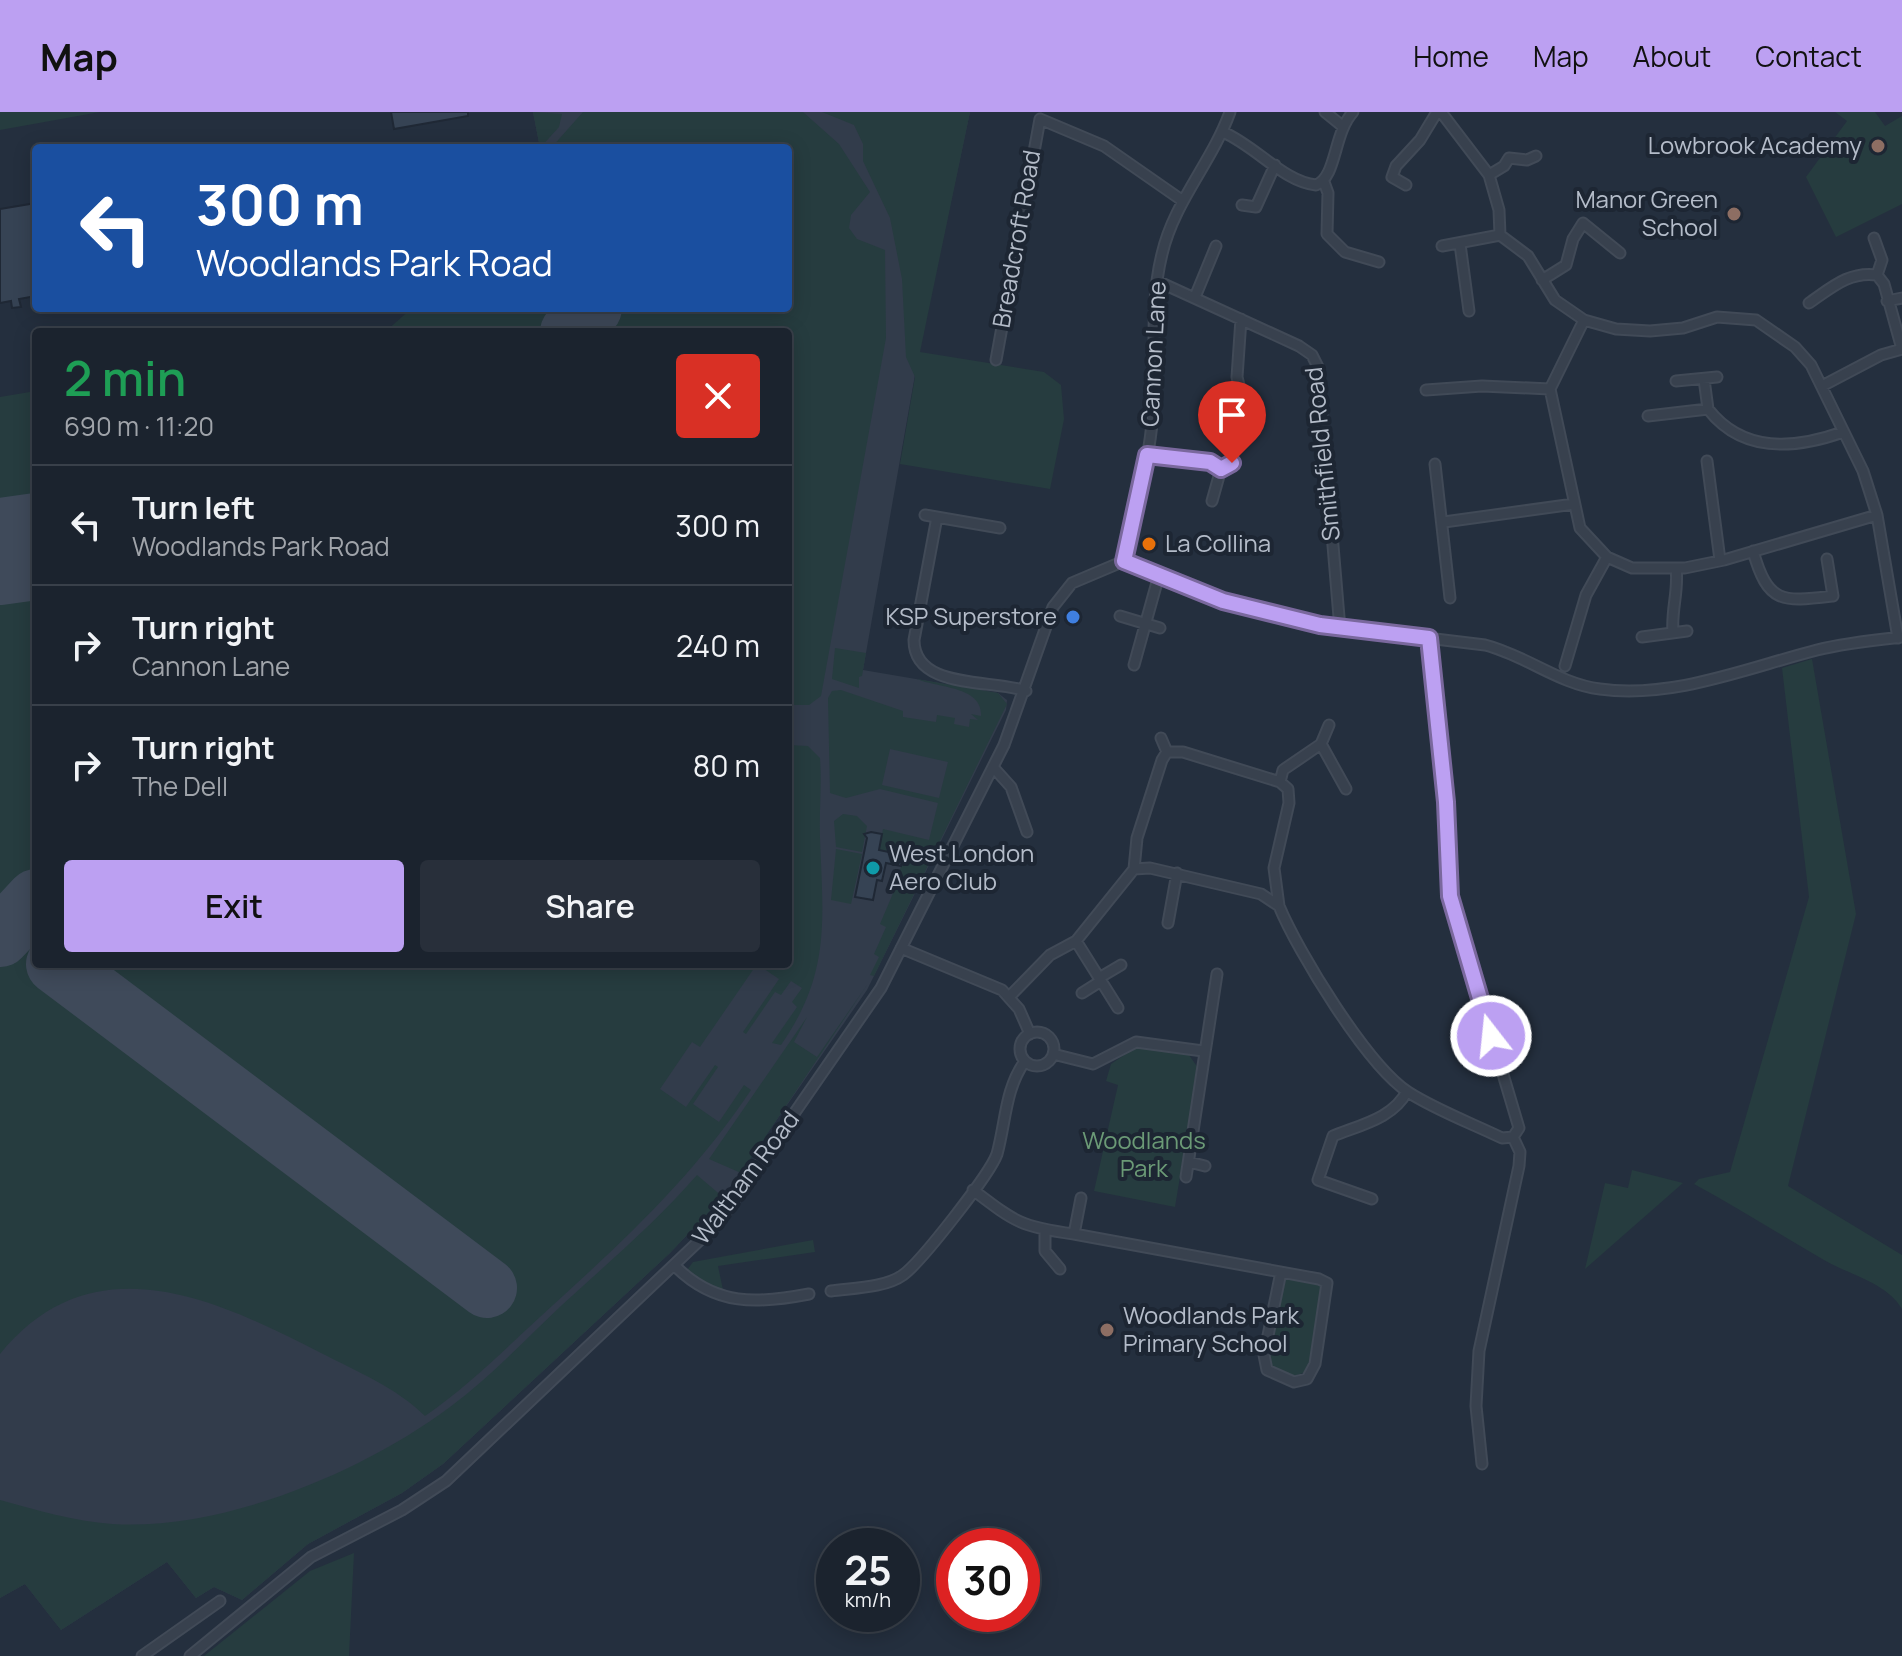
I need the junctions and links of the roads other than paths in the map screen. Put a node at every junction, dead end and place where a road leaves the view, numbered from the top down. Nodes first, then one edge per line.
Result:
1 (1230, 112) edge
2 (1325, 112) edge
3 (1353, 112) edge
4 (1439, 112) edge
5 (1341, 125) junction
6 (1223, 132) junction
7 (1536, 156) dead end
8 (1275, 165) junction
9 (1489, 175) junction
10 (1324, 182) junction
11 (1406, 185) dead end
12 (1183, 201) junction
13 (1242, 205) dead end
14 (1500, 235) junction
15 (1874, 238) dead end
16 (1460, 244) junction
17 (1216, 246) dead end
18 (1442, 246) dead end
19 (1620, 253) dead end
20 (1379, 262) dead end
21 (1877, 275) junction
22 (1542, 280) junction
23 (1157, 281) junction
24 (1195, 297) junction
25 (1902, 298) edge
26 (1887, 301) junction
27 (1809, 303) dead end
28 (1469, 311) dead end
29 (1241, 319) junction
30 (1584, 320) junction
31 (1902, 349) edge
32 (996, 360) dead end
33 (1717, 377) dead end
34 (1704, 379) junction
35 (1676, 381) dead end
36 (1822, 386) junction
37 (1550, 389) junction
38 (1426, 390) dead end
39 (1241, 394) dead end
40 (1708, 409) junction
41 (1648, 416) dead end
42 (1843, 432) junction
43 (1147, 455) junction
44 (1707, 461) dead end
45 (1232, 463) dead end
46 (1435, 464) dead end
47 (1221, 469) junction
48 (1212, 501) dead end
49 (1574, 504) junction
50 (925, 515) dead end
51 (1877, 515) junction
52 (937, 517) junction
53 (1444, 522) junction
54 (1000, 528) dead end
55 (1753, 551) junction
56 (1607, 557) junction
57 (1827, 559) dead end
58 (1720, 560) junction
59 (1124, 561) junction
60 (1676, 568) junction
61 (1159, 575) junction
62 (1450, 598) dead end
63 (1120, 616) dead end
64 (1145, 623) junction
65 (1160, 628) dead end
66 (1340, 629) junction
67 (1687, 631) dead end
68 (1673, 632) junction
69 (1642, 637) dead end
70 (1429, 638) junction
71 (1900, 638) edge
72 (1559, 645) dead end
73 (1570, 645) junction
74 (1134, 665) dead end
75 (1565, 666) dead end
76 (1026, 691) junction
77 (1329, 725) dead end
78 (1161, 738) dead end
79 (1321, 744) junction
80 (1167, 752) junction
81 (993, 767) junction
82 (1280, 782) junction
83 (1346, 789) dead end
84 (1027, 832) dead end
85 (1134, 869) junction
86 (1177, 873) junction
87 (1275, 882) junction
88 (1261, 894) junction
89 (1279, 906) junction
90 (1168, 923) dead end
91 (1076, 941) junction
92 (901, 948) junction
93 (1121, 965) dead end
94 (1217, 974) dead end
95 (1100, 979) junction
96 (1215, 987) junction
97 (1228, 989) dead end
98 (1082, 993) dead end
99 (1009, 997) junction
100 (1118, 1008) dead end
101 (1030, 1034) junction
102 (1203, 1051) junction
103 (1053, 1054) junction
104 (1025, 1061) junction
105 (1407, 1091) junction
106 (1516, 1133) junction
107 (1189, 1162) junction
108 (1205, 1166) dead end
109 (1186, 1177) dead end
110 (973, 1190) junction
111 (1081, 1198) dead end
112 (1372, 1200) dead end
113 (1045, 1232) junction
114 (1074, 1234) junction
115 (676, 1267) junction
116 (1060, 1269) dead end
117 (1281, 1272) junction
118 (831, 1291) dead end
119 (809, 1294) dead end
120 (1482, 1464) dead end
121 (220, 1601) dead end
122 (142, 1656) edge
123 (190, 1656) edge

1 - 6 street, Cannon Lane
2 - 5 street
3 - 5 street
4 - 9 street
4 - 11 street
5 - 10 street
6 - 8 street
6 - 12 street, Cannon Lane
7 - 9 street
8 - 10 street
8 - 13 street
9 - 14 street
10 - 20 street
12 - 23 street, Cannon Lane
12 - 32 street, Breadcroft Road
14 - 16 street
14 - 22 street
15 - 21 street
16 - 18 street
16 - 28 street
17 - 24 street
19 - 22 street
21 - 26 street
21 - 27 street
22 - 30 street
23 - 24 street, Smithfield Road
23 - 43 street, Cannon Lane
24 - 29 street, Smithfield Road
25 - 26 street
26 - 31 street
29 - 39 street
29 - 66 street, Smithfield Road
30 - 36 street
30 - 37 street
31 - 36 street
33 - 34 street
34 - 35 street
34 - 40 street
36 - 42 street
37 - 38 street
37 - 49 street
40 - 41 street
40 - 42 street
42 - 51 street
43 - 47 street
43 - 59 street, Cannon Lane
44 - 58 street
45 - 47 street
46 - 53 street
47 - 48 street
49 - 53 street
49 - 56 street
50 - 52 street
51 - 55 street
51 - 71 street
52 - 54 street
52 - 76 street
53 - 62 street
55 - 57 street
55 - 58 street
56 - 60 street
56 - 73 street
58 - 60 street
59 - 61 street
59 - 76 street, Waltham Road
60 - 68 street
61 - 64 street
61 - 66 street
63 - 64 street
64 - 65 street
64 - 74 street
66 - 70 street
67 - 68 street
68 - 69 street
70 - 71 street
70 - 106 street
72 - 73 street
73 - 75 street
76 - 81 street, Waltham Road
77 - 79 street
78 - 80 street
79 - 82 street
79 - 83 street
80 - 82 street
80 - 85 street
81 - 84 street
81 - 92 street, Waltham Road
82 - 87 street
85 - 86 street
85 - 91 street
86 - 88 street
86 - 90 street
87 - 88 street
87 - 89 street
88 - 89 street
89 - 105 street
91 - 95 street
91 - 99 street
92 - 99 street
92 - 115 street, Waltham Road
93 - 95 street
94 - 96 street
95 - 98 street
95 - 100 street
96 - 97 street
96 - 102 street
99 - 101 street
101 - 103 street
101 - 104 street
102 - 103 street
102 - 107 street
103 - 104 street
104 - 110 street
105 - 106 street
105 - 112 street
106 - 120 street
107 - 108 street
107 - 109 street
110 - 113 street
110 - 118 street
111 - 114 street
113 - 114 street
113 - 116 street
114 - 117 street
115 - 119 street
115 - 123 street, Waltham Road
117 - 117 street
121 - 122 street

